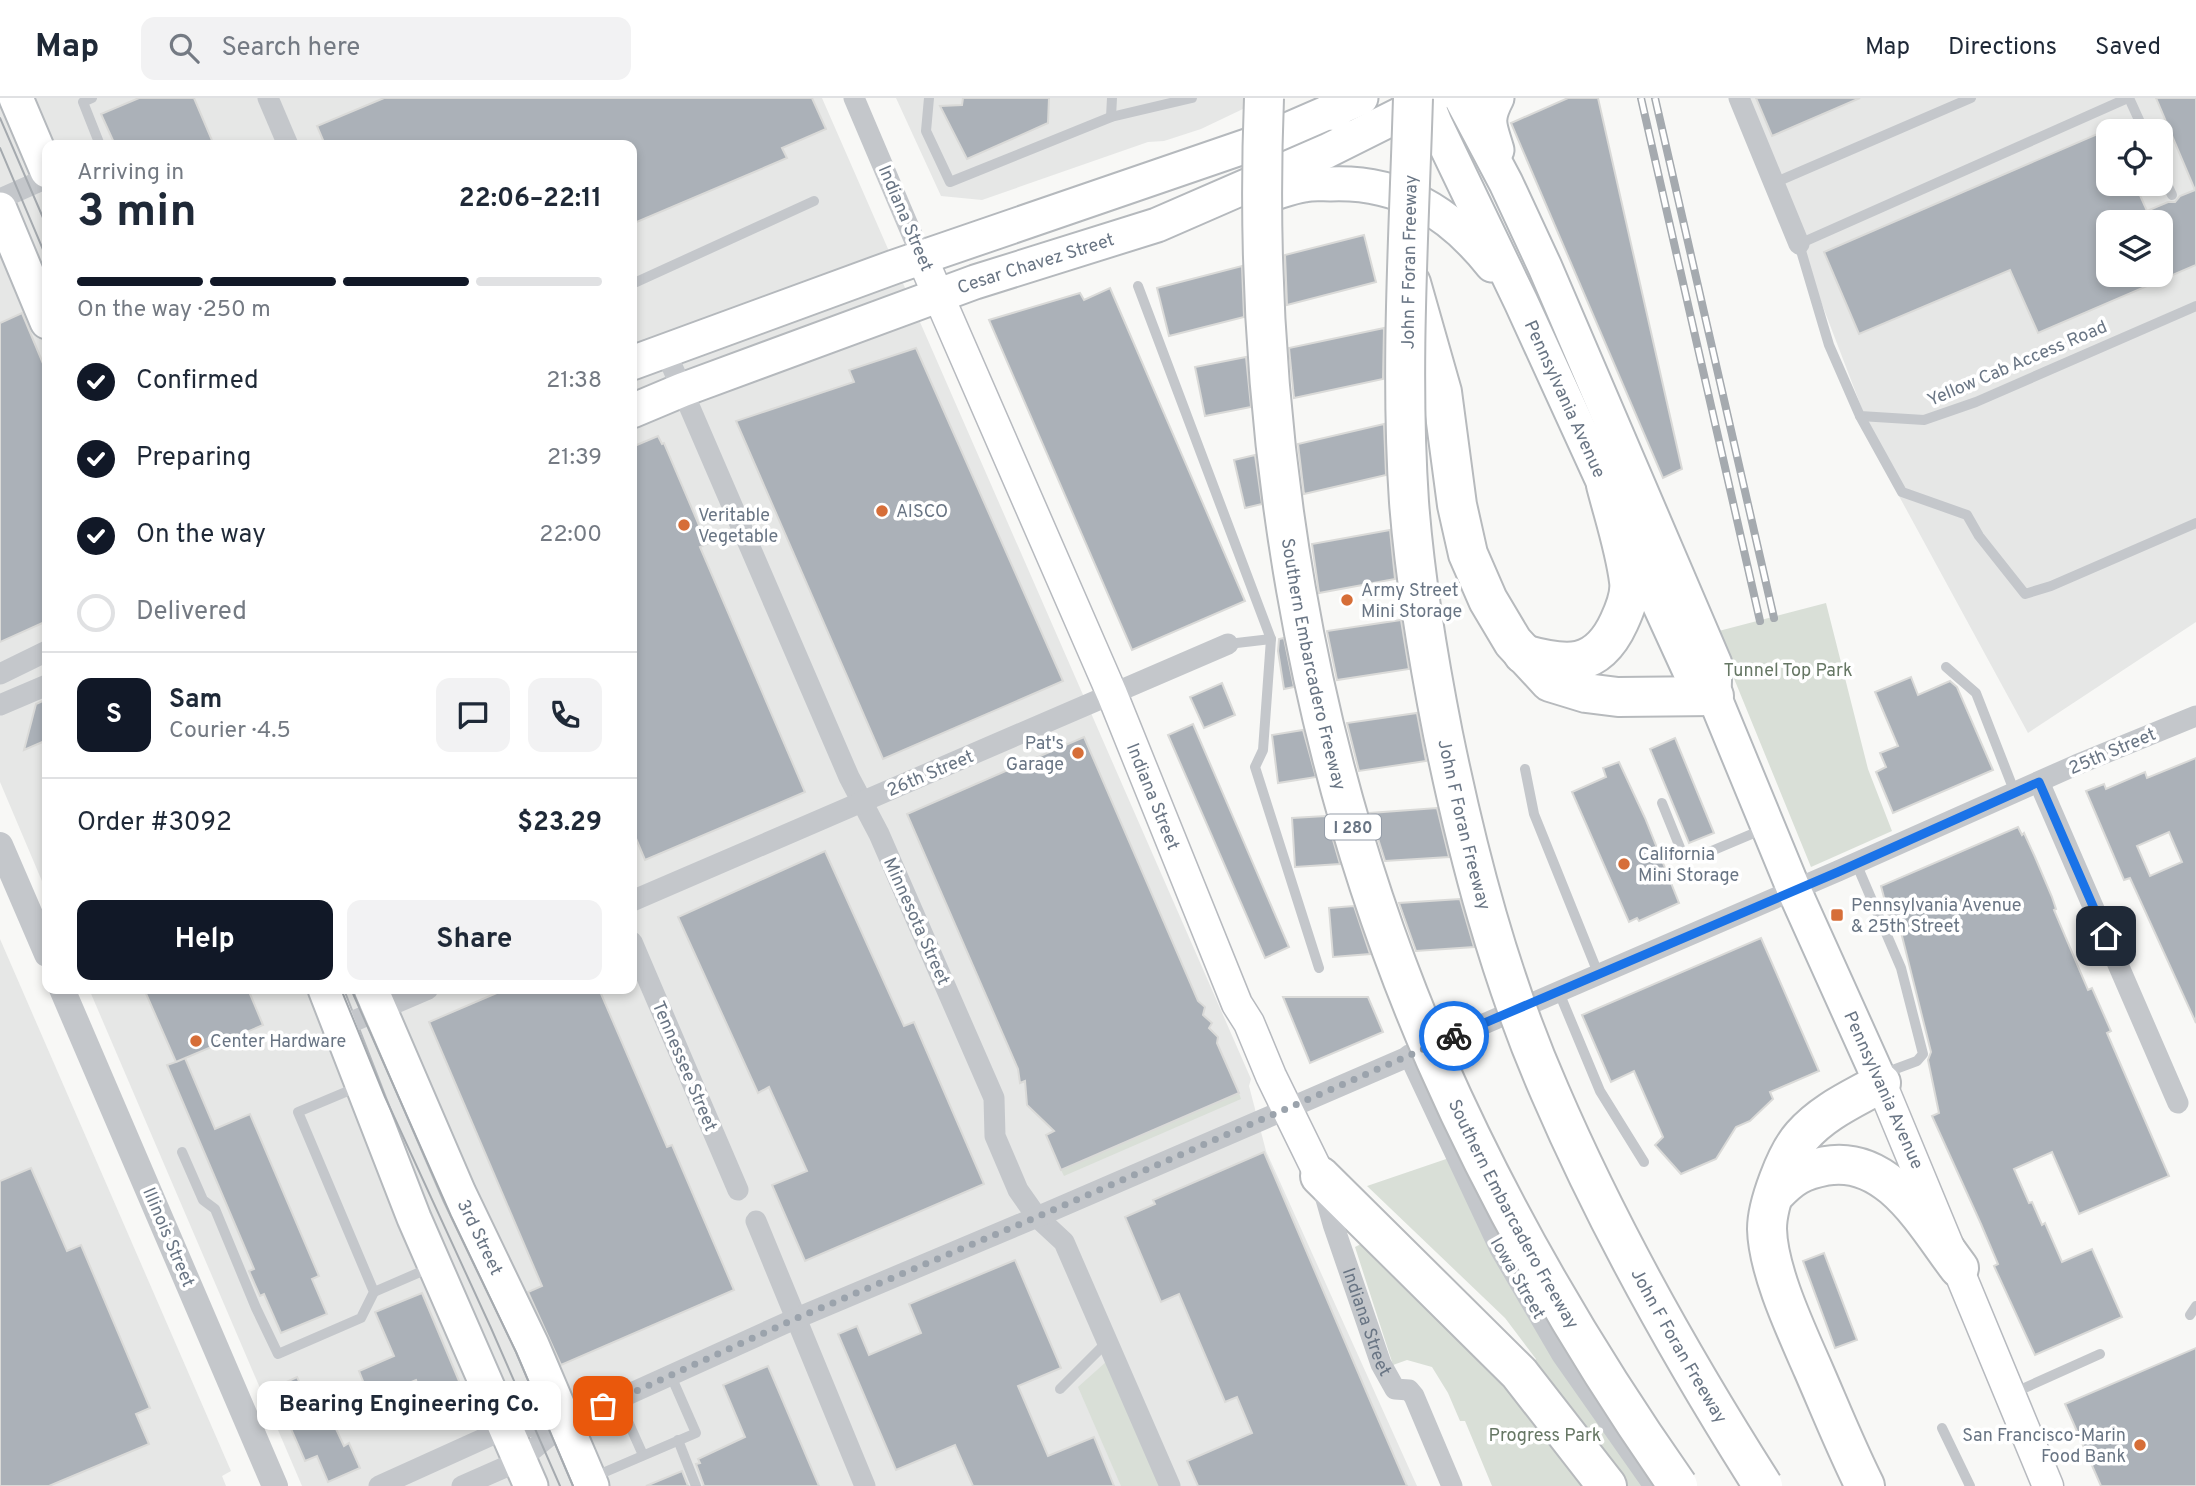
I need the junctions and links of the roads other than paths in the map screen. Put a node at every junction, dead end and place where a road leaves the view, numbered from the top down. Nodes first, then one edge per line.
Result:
1 (16, 98) edge
2 (92, 98) edge
3 (268, 98) edge
4 (855, 98) edge
5 (929, 98) edge
6 (1112, 98) edge
7 (1192, 98) edge
8 (1264, 98) edge
9 (1461, 98) edge
10 (1497, 98) edge
11 (1739, 98) edge
12 (1971, 98) edge
13 (2129, 98) edge
14 (1424, 99) edge
15 (1345, 102) edge
16 (1111, 117) junction
17 (2139, 119) edge
18 (98, 140) edge
19 (286, 140) edge
20 (42, 159) edge
21 (42, 180) edge
22 (1506, 183) junction
23 (1774, 183) junction
24 (0, 199) edge
25 (814, 201) dead end
26 (0, 209) edge
27 (1157, 225) junction
28 (1799, 244) junction
29 (922, 258) junction
30 (1407, 272) junction
31 (637, 282) edge
32 (1138, 286) dead end
33 (940, 295) junction
34 (1521, 302) junction
35 (2196, 306) edge
36 (42, 310) edge
37 (665, 349) junction
38 (637, 361) edge
39 (682, 390) junction
40 (637, 409) edge
41 (1860, 416) junction
42 (1606, 485) junction
43 (2196, 523) edge
44 (1271, 639) junction
45 (1228, 644) joint
46 (1518, 648) junction
47 (42, 654) edge
48 (1946, 667) dead end
49 (0, 674) edge
50 (42, 687) edge
51 (1112, 694) junction
52 (1714, 696) junction
53 (0, 705) edge
54 (2196, 716) edge
55 (1525, 769) dead end
56 (2039, 782) junction
57 (2015, 793) junction
58 (862, 802) junction
59 (1662, 803) dead end
60 (1769, 827) junction
61 (0, 845) edge
62 (1856, 863) junction
63 (1794, 890) junction
64 (637, 899) edge
65 (42, 942) edge
66 (637, 954) edge
67 (1319, 968) dead end
68 (1598, 973) junction
69 (1558, 990) junction
70 (64, 994) edge
71 (327, 994) edge
72 (402, 994) edge
73 (375, 999) edge
74 (340, 1027) junction
75 (1409, 1055) junction
76 (1880, 1079) junction
77 (363, 1085) junction
78 (2178, 1103) dead end
79 (1287, 1108) junction
80 (182, 1152) dead end
81 (1644, 1162) dead end
82 (1320, 1176) junction
83 (738, 1190) dead end
84 (1775, 1194) junction
85 (1037, 1217) junction
86 (756, 1221) dead end
87 (435, 1266) junction
88 (1959, 1268) junction
89 (374, 1292) junction
90 (797, 1318) junction
91 (1107, 1342) junction
92 (2100, 1354) dead end
93 (671, 1376) junction
94 (1060, 1389) dead end
95 (2011, 1394) junction
96 (618, 1399) junction
97 (565, 1423) junction
98 (1942, 1428) dead end
99 (505, 1429) junction
100 (677, 1440) junction
101 (643, 1455) junction
102 (525, 1473) edge
103 (590, 1482) edge
104 (275, 1486) edge
105 (379, 1486) edge
106 (462, 1486) edge
107 (696, 1486) edge
108 (865, 1486) edge
109 (1170, 1486) edge
110 (1452, 1486) edge
111 (1607, 1486) edge
112 (1654, 1486) edge
113 (1678, 1486) edge
114 (1763, 1486) edge
115 (1865, 1486) edge
116 (1970, 1486) edge
117 (2048, 1486) edge

1 - 20 main road
2 - 18 lane
3 - 19 street
4 - 29 street, Indiana Street
5 - 16 lane
6 - 16 lane
7 - 16 lane
8 - 113 highway, Southern Embarcadero Freeway / I 280, bridge
9 - 22 main road, Pennsylvania Avenue
10 - 22 main road
11 - 23 street
12 - 23 lane
13 - 17 lane
13 - 28 lane
14 - 27 main road, Cesar Chavez Street
14 - 30 highway, John F Foran Freeway, bridge
14 - 34 main road, Pennsylvania Avenue
15 - 29 main road
21 - 24 street
22 - 52 main road, Pennsylvania Avenue
23 - 28 street
25 - 31 lane
26 - 36 main road
27 - 33 main road, Cesar Chavez Street
27 - 34 main road
28 - 41 lane
29 - 33 main road, Indiana Street
29 - 37 main road
30 - 46 highway, bridge
30 - 114 highway, John F Foran Freeway, bridge
32 - 44 lane
33 - 39 main road, Cesar Chavez Street
33 - 51 main road, Indiana Street
34 - 42 main road, Pennsylvania Avenue
35 - 41 lane, Yellow Cab Access Road
37 - 38 main road
37 - 39 street, Minnesota Street
39 - 40 main road, Cesar Chavez Street
39 - 58 street, Minnesota Street
41 - 43 lane
42 - 46 highway
42 - 52 main road, Pennsylvania Avenue
44 - 45 lane
44 - 67 lane
45 - 51 street, 26th Street
46 - 52 highway
47 - 49 street
48 - 57 lane
50 - 53 street
51 - 58 street, 26th Street
51 - 79 main road, Indiana Street
52 - 60 main road, Pennsylvania Avenue
54 - 56 street, 25th Street
55 - 68 lane
56 - 57 street, 25th Street
56 - 78 street
57 - 62 street, 25th Street
58 - 64 street, 26th Street
58 - 85 street, Minnesota Street
59 - 60 lane
60 - 63 main road, Pennsylvania Avenue
61 - 65 street
62 - 63 street, 25th Street
62 - 76 lane
63 - 68 street, 25th Street
63 - 76 main road, Pennsylvania Avenue
66 - 83 street, Tennessee Street
68 - 69 street, 25th Street
69 - 75 street, 25th Street
69 - 81 lane
70 - 104 street, Illinois Street
71 - 74 main road
72 - 73 street
73 - 74 street
73 - 97 main road, 3rd Street
74 - 77 main road
75 - 79 street, 25th Street
75 - 112 street, Iowa Street
76 - 84 highway
76 - 88 main road, Pennsylvania Avenue
77 - 87 main road
77 - 89 lane
79 - 82 main road, Indiana Street
79 - 85 street, 25th Street
80 - 89 lane
82 - 110 street, Indiana Street
82 - 111 highway
84 - 88 highway
84 - 115 highway
85 - 90 street, 25th Street
85 - 91 street, Minnesota Street
86 - 90 street
87 - 89 lane
87 - 99 main road
88 - 95 main road, Pennsylvania Avenue
90 - 93 street, 25th Street
90 - 108 street
91 - 94 lane
91 - 109 street, Minnesota Street
92 - 95 lane
93 - 96 street, 25th Street
93 - 100 lane
95 - 117 main road, Pennsylvania Avenue
96 - 97 street, 25th Street
96 - 101 lane
97 - 99 street, 25th Street
97 - 102 street, 25th Street
97 - 103 main road, 3rd Street
98 - 116 lane
99 - 102 main road
99 - 105 street, 25th Street
100 - 101 lane
100 - 107 lane
101 - 103 lane
102 - 106 street, 25th Street

